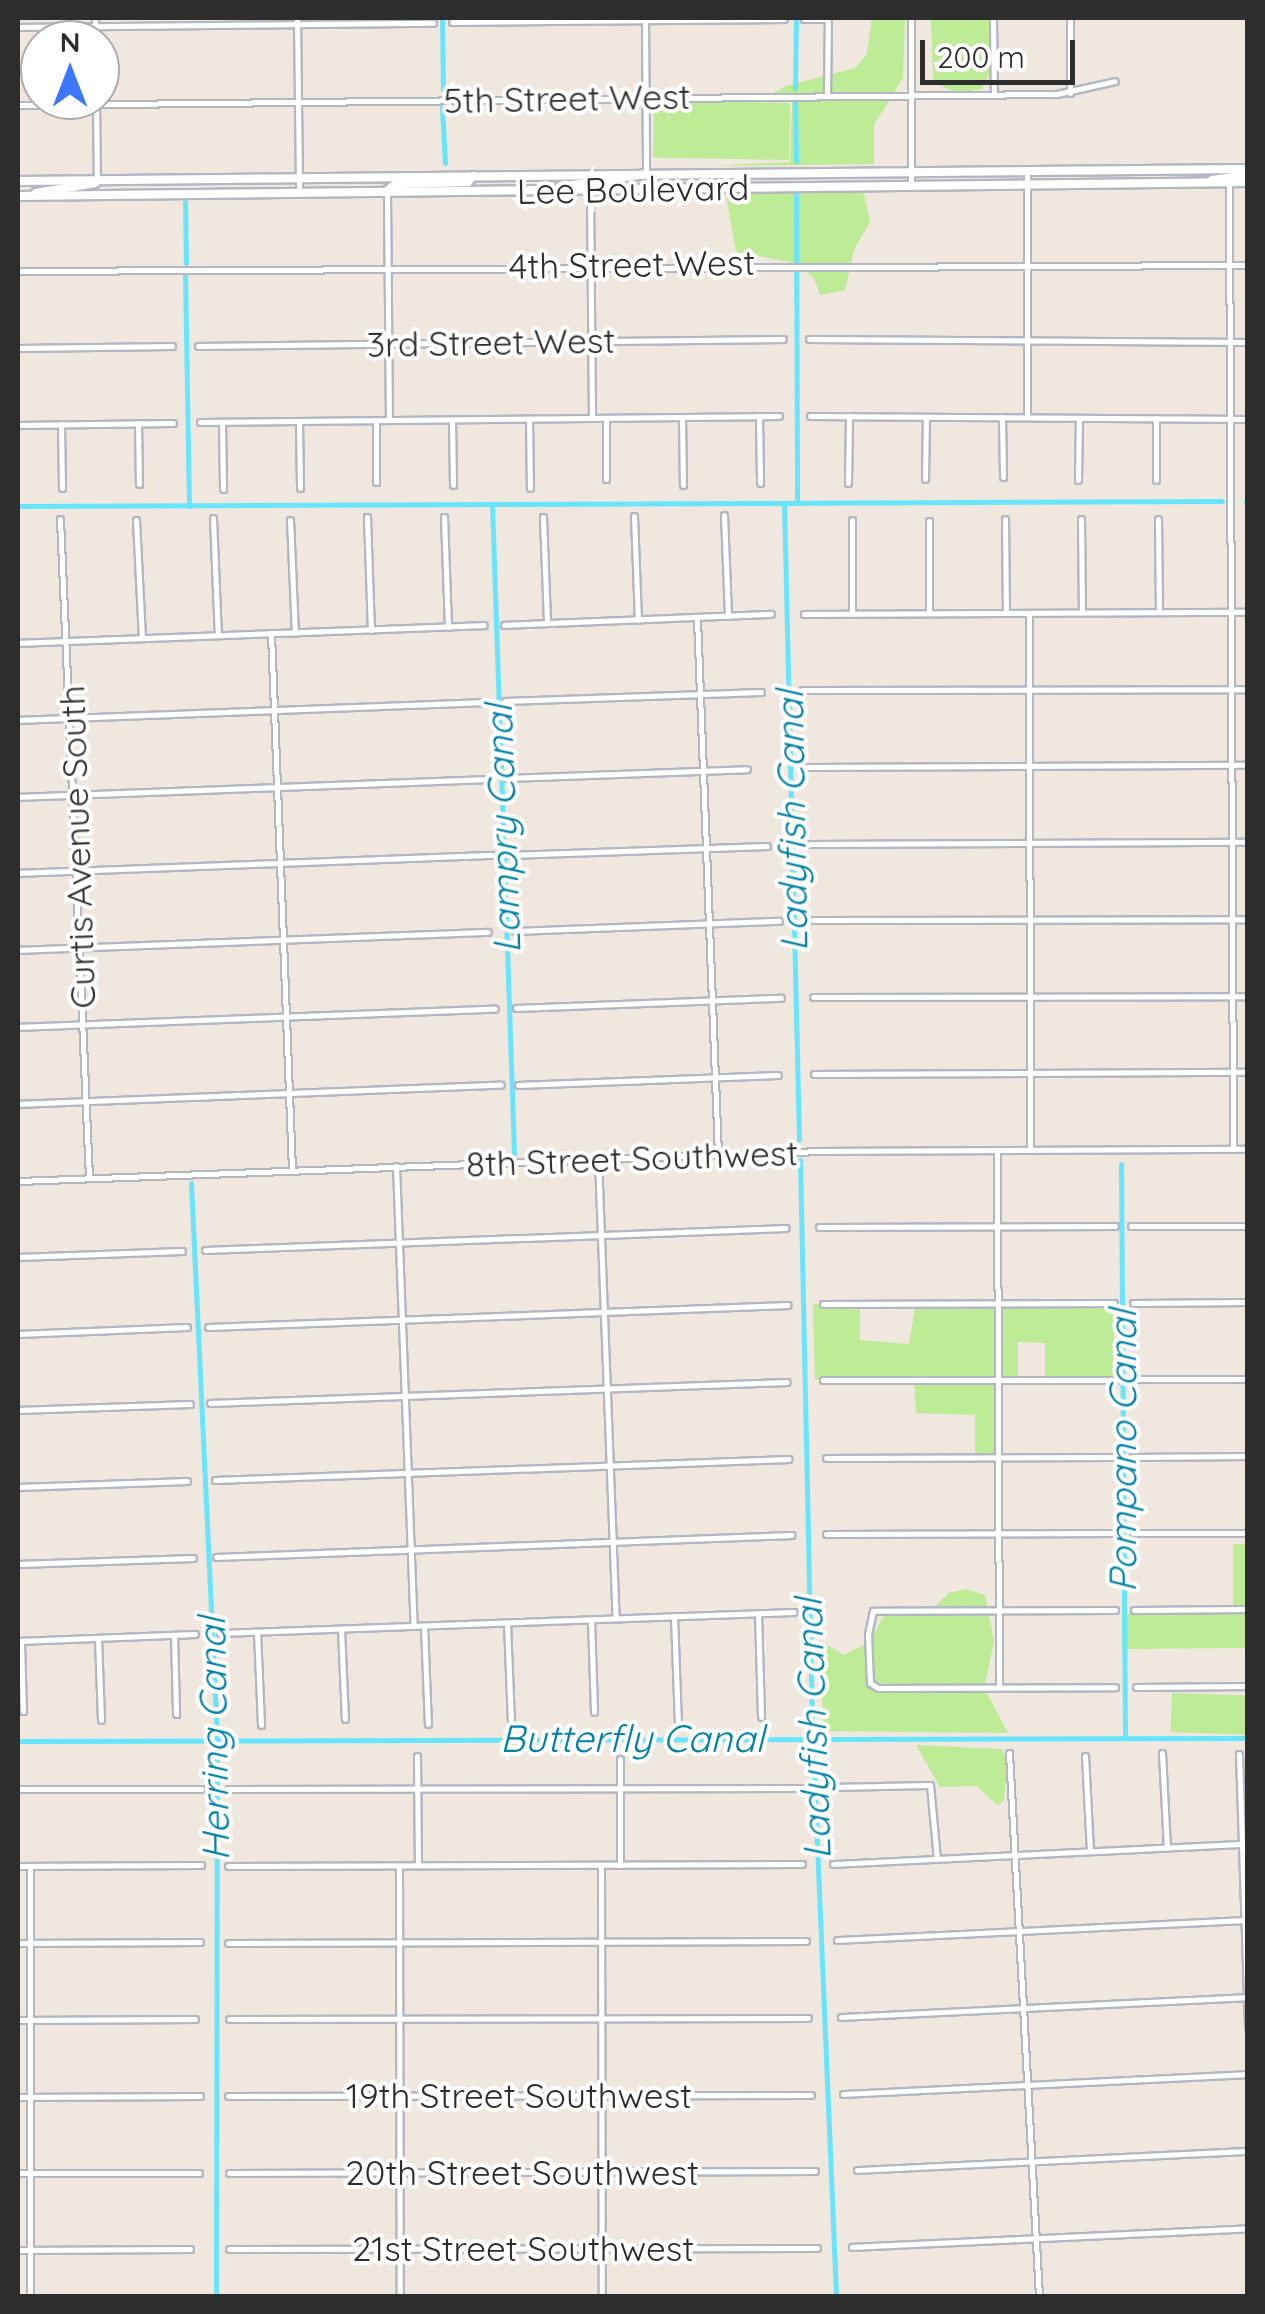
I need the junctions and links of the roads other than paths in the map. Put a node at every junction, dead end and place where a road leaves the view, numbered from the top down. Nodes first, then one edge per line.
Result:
1 (828, 18) edge
2 (912, 18) edge
3 (993, 18) edge
4 (1070, 18) edge
5 (645, 19) edge
6 (784, 19) edge
7 (804, 19) edge
8 (297, 21) edge
9 (452, 22) dead end
10 (433, 23) dead end
11 (120, 26) edge
12 (1115, 82) dead end
13 (1070, 93) junction
14 (994, 94) junction
15 (911, 95) junction
16 (827, 96) junction
17 (646, 97) junction
18 (298, 101) junction
19 (120, 102) edge
20 (96, 120) edge
21 (1027, 171) junction
22 (911, 172) junction
23 (646, 174) junction
24 (473, 176) junction
25 (1248, 176) edge
26 (299, 178) junction
27 (97, 180) junction
28 (18, 182) edge
29 (1208, 182) junction
30 (1230, 182) junction
31 (911, 184) junction
32 (1027, 184) junction
33 (590, 189) junction
34 (556, 190) junction
35 (387, 191) junction
36 (300, 192) junction
37 (32, 195) junction
38 (18, 196) edge
39 (1027, 264) junction
40 (590, 265) junction
41 (1229, 265) junction
42 (1248, 265) edge
43 (388, 267) junction
44 (18, 271) edge
45 (783, 339) dead end
46 (809, 339) dead end
47 (1026, 340) junction
48 (591, 342) junction
49 (1228, 342) junction
50 (1248, 342) edge
51 (389, 344) junction
52 (172, 346) dead end
53 (198, 346) dead end
54 (18, 348) edge
55 (759, 416) junction
56 (779, 416) dead end
57 (810, 416) dead end
58 (848, 416) junction
59 (682, 417) junction
60 (926, 417) junction
61 (1002, 417) junction
62 (1027, 417) junction
63 (592, 418) junction
64 (606, 418) junction
65 (1079, 418) junction
66 (1156, 418) junction
67 (1228, 418) junction
68 (1248, 418) edge
69 (529, 419) junction
70 (376, 420) junction
71 (389, 420) junction
72 (452, 420) junction
73 (173, 422) dead end
74 (200, 422) dead end
75 (222, 422) junction
76 (299, 422) junction
77 (138, 423) junction
78 (61, 424) junction
79 (18, 425) edge
80 (1003, 477) dead end
81 (606, 479) dead end
82 (925, 479) dead end
83 (1078, 480) dead end
84 (1156, 480) dead end
85 (376, 482) dead end
86 (760, 483) dead end
87 (848, 483) dead end
88 (139, 484) dead end
89 (683, 485) dead end
90 (453, 486) dead end
91 (62, 488) dead end
92 (300, 488) dead end
93 (530, 488) dead end
94 (223, 489) dead end
95 (634, 516) dead end
96 (724, 516) dead end
97 (367, 517) dead end
98 (444, 517) dead end
99 (543, 517) dead end
100 (213, 518) dead end
101 (60, 519) dead end
102 (1005, 519) dead end
103 (1082, 519) dead end
104 (1158, 519) dead end
105 (136, 520) dead end
106 (290, 520) dead end
107 (852, 520) dead end
108 (929, 521) dead end
109 (1082, 612) junction
110 (1159, 612) junction
111 (1236, 612) junction
112 (1248, 612) edge
113 (852, 613) junction
114 (929, 613) junction
115 (1006, 613) junction
116 (1029, 613) junction
117 (771, 614) dead end
118 (804, 614) dead end
119 (728, 616) junction
120 (697, 618) junction
121 (638, 620) junction
122 (548, 623) junction
123 (504, 625) dead end
124 (484, 626) dead end
125 (448, 627) junction
126 (371, 630) junction
127 (294, 632) junction
128 (271, 633) junction
129 (218, 636) junction
130 (142, 638) junction
131 (64, 641) junction
132 (18, 643) edge
133 (1231, 689) junction
134 (1248, 689) edge
135 (802, 690) dead end
136 (1029, 690) junction
137 (761, 692) dead end
138 (700, 694) junction
139 (505, 701) dead end
140 (484, 702) dead end
141 (274, 710) junction
142 (72, 718) junction
143 (18, 720) edge
144 (1248, 765) edge
145 (1029, 766) junction
146 (1232, 766) junction
147 (806, 767) dead end
148 (747, 769) dead end
149 (703, 771) junction
150 (507, 778) dead end
151 (486, 779) dead end
152 (277, 787) junction
153 (75, 794) junction
154 (18, 797) edge
155 (1232, 842) junction
156 (1248, 842) edge
157 (1029, 843) junction
158 (810, 844) dead end
159 (767, 846) dead end
160 (706, 848) junction
161 (492, 855) dead end
162 (509, 855) dead end
163 (280, 863) junction
164 (78, 871) junction
165 (18, 873) edge
166 (1232, 919) junction
167 (1248, 919) edge
168 (812, 920) dead end
169 (1030, 920) junction
170 (779, 921) dead end
171 (708, 924) junction
172 (515, 931) dead end
173 (488, 932) dead end
174 (283, 940) junction
175 (80, 948) junction
176 (18, 950) edge
177 (1232, 996) junction
178 (1248, 996) edge
179 (813, 997) dead end
180 (1030, 997) junction
181 (781, 998) dead end
182 (712, 1001) junction
183 (516, 1008) dead end
184 (495, 1009) dead end
185 (286, 1017) junction
186 (84, 1024) junction
187 (18, 1027) edge
188 (1232, 1072) junction
189 (1248, 1072) edge
190 (1030, 1073) junction
191 (814, 1074) dead end
192 (778, 1075) dead end
193 (715, 1078) junction
194 (518, 1085) dead end
195 (502, 1086) dead end
196 (289, 1093) junction
197 (86, 1101) junction
198 (18, 1104) edge
199 (997, 1150) junction
200 (1030, 1150) junction
201 (1233, 1150) junction
202 (1248, 1150) edge
203 (718, 1154) junction
204 (598, 1158) junction
205 (396, 1166) junction
206 (292, 1170) junction
207 (89, 1178) junction
208 (18, 1180) edge
209 (997, 1226) junction
210 (1114, 1226) dead end
211 (1132, 1226) dead end
212 (1248, 1226) edge
213 (786, 1228) dead end
214 (819, 1228) dead end
215 (602, 1235) junction
216 (399, 1243) junction
217 (182, 1250) dead end
218 (204, 1250) dead end
219 (18, 1257) edge
220 (1248, 1302) edge
221 (1114, 1303) dead end
222 (1133, 1303) dead end
223 (824, 1304) dead end
224 (997, 1304) junction
225 (788, 1305) dead end
226 (604, 1312) junction
227 (402, 1320) junction
228 (208, 1327) dead end
229 (187, 1328) dead end
230 (18, 1334) edge
231 (1248, 1379) edge
232 (823, 1380) dead end
233 (998, 1380) junction
234 (1114, 1380) dead end
235 (1133, 1380) dead end
236 (788, 1382) dead end
237 (607, 1388) junction
238 (405, 1396) junction
239 (210, 1403) dead end
240 (190, 1404) dead end
241 (18, 1410) edge
242 (1248, 1456) edge
243 (998, 1457) junction
244 (1114, 1457) dead end
245 (1132, 1457) dead end
246 (826, 1458) dead end
247 (790, 1459) dead end
248 (610, 1466) junction
249 (408, 1473) junction
250 (215, 1480) dead end
251 (187, 1481) dead end
252 (18, 1487) edge
253 (1248, 1533) edge
254 (826, 1534) dead end
255 (998, 1534) junction
256 (1114, 1534) dead end
257 (1133, 1534) dead end
258 (792, 1535) dead end
259 (613, 1542) junction
260 (411, 1550) junction
261 (216, 1557) dead end
262 (193, 1558) dead end
263 (18, 1564) edge
264 (998, 1610) junction
265 (1115, 1610) dead end
266 (1134, 1610) dead end
267 (1248, 1610) edge
268 (794, 1612) dead end
269 (758, 1614) junction
270 (674, 1616) junction
271 (616, 1618) junction
272 (590, 1620) junction
273 (507, 1623) junction
274 (414, 1626) junction
275 (424, 1626) junction
276 (341, 1629) junction
277 (258, 1632) junction
278 (220, 1633) dead end
279 (195, 1634) dead end
280 (174, 1635) junction
281 (98, 1638) junction
282 (19, 1641) edge
283 (1136, 1686) dead end
284 (1248, 1686) edge
285 (999, 1687) junction
286 (1116, 1687) dead end
287 (23, 1711) dead end
288 (594, 1712) dead end
289 (176, 1714) dead end
290 (762, 1717) dead end
291 (345, 1719) dead end
292 (100, 1720) dead end
293 (511, 1723) dead end
294 (428, 1724) dead end
295 (678, 1724) dead end
296 (261, 1725) dead end
297 (1162, 1753) dead end
298 (1008, 1754) dead end
299 (1238, 1754) dead end
300 (418, 1756) dead end
301 (1085, 1756) dead end
302 (620, 1759) dead end
303 (620, 1788) junction
304 (801, 1788) dead end
305 (831, 1788) dead end
306 (18, 1789) edge
307 (201, 1789) dead end
308 (228, 1789) dead end
309 (418, 1789) junction
310 (1245, 1844) edge
311 (1167, 1848) junction
312 (1090, 1851) junction
313 (1014, 1855) junction
314 (937, 1858) junction
315 (802, 1864) dead end
316 (833, 1864) dead end
317 (418, 1865) junction
318 (601, 1865) junction
319 (620, 1865) junction
320 (18, 1866) edge
321 (30, 1866) junction
322 (201, 1866) dead end
323 (228, 1866) dead end
324 (399, 1866) junction
325 (1245, 1920) edge
326 (1022, 1931) junction
327 (837, 1940) dead end
328 (806, 1941) dead end
329 (200, 1942) dead end
330 (399, 1942) junction
331 (601, 1942) junction
332 (18, 1943) edge
333 (30, 1943) junction
334 (228, 1943) dead end
335 (1247, 1997) edge
336 (1025, 2008) junction
337 (601, 2018) junction
338 (808, 2018) dead end
339 (841, 2018) dead end
340 (195, 2019) dead end
341 (229, 2019) dead end
342 (399, 2019) junction
343 (18, 2020) edge
344 (30, 2020) junction
345 (1248, 2026) edge
346 (1248, 2074) edge
347 (1029, 2085) junction
348 (811, 2094) dead end
349 (843, 2094) dead end
350 (602, 2095) junction
351 (18, 2096) edge
352 (30, 2096) junction
353 (200, 2096) dead end
354 (228, 2096) dead end
355 (399, 2096) junction
356 (1248, 2151) edge
357 (1032, 2162) junction
358 (857, 2170) dead end
359 (815, 2171) dead end
360 (229, 2172) dead end
361 (399, 2172) junction
362 (602, 2172) junction
363 (18, 2173) edge
364 (30, 2173) junction
365 (200, 2173) dead end
366 (1248, 2228) edge
367 (1036, 2238) junction
368 (852, 2247) dead end
369 (602, 2248) junction
370 (817, 2248) dead end
371 (30, 2249) junction
372 (190, 2249) dead end
373 (229, 2249) dead end
374 (400, 2249) junction
375 (18, 2250) edge
376 (30, 2296) edge
377 (400, 2296) edge
378 (602, 2296) edge
379 (1040, 2296) edge

1 - 7 street
1 - 16 street
2 - 15 street
3 - 14 street
4 - 13 street
5 - 6 street
5 - 9 street
5 - 17 street
8 - 10 street
8 - 11 street
8 - 18 street
12 - 13 street, 5th Street West
13 - 14 street, 5th Street West
14 - 15 street, 5th Street West
15 - 16 street, 5th Street West
15 - 22 street
16 - 17 street, 5th Street West
17 - 18 street, 5th Street West
17 - 23 street
18 - 19 street, 5th Street West
18 - 26 street
20 - 27 street
21 - 22 main road, Lee Boulevard
21 - 25 main road, Lee Boulevard
21 - 32 street
22 - 23 main road, Lee Boulevard
22 - 31 street
23 - 24 main road, Lee Boulevard
23 - 34 main road
24 - 26 main road, Lee Boulevard
24 - 35 main road
25 - 29 main road
25 - 30 main road, Lee Boulevard
26 - 27 main road, Lee Boulevard
26 - 36 street
27 - 28 main road, Lee Boulevard
27 - 37 main road
29 - 30 main road, Lee Boulevard
29 - 32 main road, Lee Boulevard
30 - 41 street
31 - 32 main road, Lee Boulevard
31 - 33 main road, Lee Boulevard
32 - 39 street
33 - 34 main road, Lee Boulevard
33 - 40 street
34 - 35 main road, Lee Boulevard
35 - 36 main road, Lee Boulevard
35 - 43 street
36 - 37 main road, Lee Boulevard
37 - 38 main road, Lee Boulevard
39 - 40 street, 4th Street West
39 - 41 street, 4th Street West
39 - 47 street
40 - 43 street, 4th Street West
40 - 48 street
41 - 42 street, 4th Street West
41 - 49 street
43 - 44 street, 4th Street West
43 - 51 street
45 - 48 street, 3rd Street West
46 - 47 street
47 - 49 street
47 - 62 street
48 - 51 street, 3rd Street West
48 - 63 street
49 - 50 street
49 - 67 street
51 - 53 street, 3rd Street West
51 - 71 street
52 - 54 street
55 - 56 street
55 - 59 street
55 - 86 street
57 - 58 street
58 - 60 street
58 - 87 street
59 - 64 street
59 - 89 street
60 - 61 street
60 - 82 street
61 - 62 street
61 - 80 street
62 - 65 street
63 - 64 street
63 - 69 street
64 - 81 street
65 - 66 street
65 - 83 street
66 - 67 street
66 - 84 street
67 - 68 street
67 - 111 street
69 - 72 street
69 - 93 street
70 - 71 street
70 - 76 street
70 - 85 street
71 - 72 street
72 - 90 street
73 - 77 street
74 - 75 street
75 - 76 street
75 - 94 street
76 - 92 street
77 - 78 street
77 - 88 street
78 - 79 street
78 - 91 street
95 - 121 street
96 - 119 street
97 - 126 street
98 - 125 street
99 - 122 street
100 - 129 street
101 - 131 street, Curtis Avenue South
102 - 115 street
103 - 109 street
104 - 110 street
105 - 130 street
106 - 127 street
107 - 113 street
108 - 114 street
109 - 110 street
109 - 116 street
110 - 111 street
111 - 112 street
111 - 133 street
113 - 114 street
113 - 118 street
114 - 115 street
115 - 116 street
116 - 136 street
117 - 119 street
119 - 120 street
120 - 121 street
120 - 138 street
121 - 122 street
122 - 123 street
124 - 125 street
125 - 126 street
126 - 127 street
127 - 128 street
128 - 129 street
128 - 141 street
129 - 130 street
130 - 131 street
131 - 132 street
131 - 142 street, Curtis Avenue South
133 - 134 street
133 - 136 street
133 - 146 street
135 - 136 street
136 - 145 street
137 - 138 street
138 - 139 street
138 - 149 street
140 - 141 street
141 - 142 street
141 - 152 street
142 - 143 street
142 - 153 street, Curtis Avenue South
144 - 146 street
145 - 146 street
145 - 147 street
145 - 157 street
146 - 155 street
148 - 149 street
149 - 150 street
149 - 160 street
151 - 152 street
152 - 153 street
152 - 163 street
153 - 154 street
153 - 164 street, Curtis Avenue South
155 - 156 street
155 - 157 street
155 - 166 street
157 - 158 street
157 - 169 street
159 - 160 street
160 - 162 street
160 - 171 street
161 - 163 street
163 - 164 street
163 - 174 street
164 - 165 street
164 - 175 street, Curtis Avenue South
166 - 167 street
166 - 169 street
166 - 177 street
168 - 169 street
169 - 180 street
170 - 171 street
171 - 172 street
171 - 182 street
173 - 174 street
174 - 175 street
174 - 185 street
175 - 176 street
175 - 186 street, Curtis Avenue South
177 - 178 street
177 - 180 street
177 - 188 street
179 - 180 street
180 - 190 street
181 - 182 street
182 - 183 street
182 - 193 street
184 - 185 street
185 - 186 street
185 - 196 street
186 - 187 street
186 - 197 street, Curtis Avenue South
188 - 189 street
188 - 190 street
188 - 201 street
190 - 191 street
190 - 200 street
192 - 193 street
193 - 194 street
193 - 203 street
195 - 196 street
196 - 197 street
196 - 206 street
197 - 198 street
197 - 207 street, Curtis Avenue South
199 - 200 street, 8th Street Southwest
199 - 203 street, 8th Street Southwest
199 - 209 street
200 - 201 street, 8th Street Southwest
201 - 202 street, 8th Street Southwest
203 - 204 street, 8th Street Southwest
204 - 205 street, 8th Street Southwest
204 - 215 street
205 - 206 street, 8th Street Southwest
205 - 216 street
206 - 207 street, 8th Street Southwest
207 - 208 street, 8th Street Southwest
209 - 210 street
209 - 214 street
209 - 224 street
211 - 212 street
213 - 215 street
215 - 216 street
215 - 226 street
216 - 218 street
216 - 227 street
217 - 219 street
220 - 222 street
221 - 224 street
223 - 224 street
224 - 233 street
225 - 226 street
226 - 227 street
226 - 237 street
227 - 228 street
227 - 238 street
229 - 230 street
231 - 235 street
232 - 233 street
233 - 234 street
233 - 243 street
236 - 237 street
237 - 238 street
237 - 248 street
238 - 239 street
238 - 249 street
240 - 241 street
242 - 245 street
243 - 244 street
243 - 246 street
243 - 255 street
247 - 248 street
248 - 249 street
248 - 259 street
249 - 250 street
249 - 260 street
251 - 252 street
253 - 257 street
254 - 255 street
255 - 256 street
255 - 264 street
258 - 259 street
259 - 260 street
259 - 271 street
260 - 261 street
260 - 274 street
262 - 263 street
264 - 265 street
264 - 285 street
264 - 285 street
266 - 267 street
268 - 269 street
269 - 270 street
269 - 290 street
270 - 271 street
270 - 295 street
271 - 272 street
272 - 273 street
272 - 288 street
273 - 275 street
273 - 293 street
274 - 275 street
274 - 276 street
275 - 294 street
276 - 277 street
276 - 291 street
277 - 278 street
277 - 296 street
279 - 280 street
280 - 281 street
280 - 289 street
281 - 282 street
281 - 292 street
282 - 287 street
283 - 284 street
285 - 286 street
297 - 311 street
298 - 313 street
299 - 310 street
300 - 309 street
301 - 312 street
302 - 303 street
303 - 304 street
303 - 309 street
303 - 319 street
305 - 314 street
306 - 307 street
308 - 309 street
309 - 317 street
310 - 311 street
310 - 325 street
311 - 312 street
312 - 313 street
313 - 314 street
313 - 326 street
314 - 316 street
315 - 319 street
317 - 318 street
317 - 324 street
318 - 319 street
318 - 331 street
320 - 321 street
321 - 322 street
321 - 333 street
323 - 324 street
324 - 330 street
325 - 326 street
325 - 335 street
326 - 327 street
326 - 336 street
328 - 331 street
329 - 333 street
330 - 331 street
330 - 334 street
330 - 342 street
331 - 337 street
332 - 333 street
333 - 344 street
335 - 336 street
335 - 345 street
336 - 339 street
336 - 347 street
337 - 338 street
337 - 342 street
337 - 350 street
340 - 344 street
341 - 342 street
342 - 355 street
343 - 344 street
344 - 352 street
346 - 347 street
347 - 349 street
347 - 357 street
348 - 350 street, 19th Street Southwest
350 - 355 street, 19th Street Southwest
350 - 362 street
351 - 352 street
352 - 353 street
352 - 364 street
354 - 355 street, 19th Street Southwest
355 - 361 street
356 - 357 street
357 - 358 street
357 - 367 street
359 - 362 street, 20th Street Southwest
360 - 361 street, 20th Street Southwest
361 - 362 street, 20th Street Southwest
361 - 374 street
362 - 369 street
363 - 364 street
364 - 365 street
364 - 371 street
366 - 367 street
367 - 368 street
367 - 379 street
369 - 370 street, 21st Street Southwest
369 - 374 street, 21st Street Southwest
369 - 378 street
371 - 372 street
371 - 375 street
371 - 376 street
373 - 374 street, 21st Street Southwest
374 - 377 street

